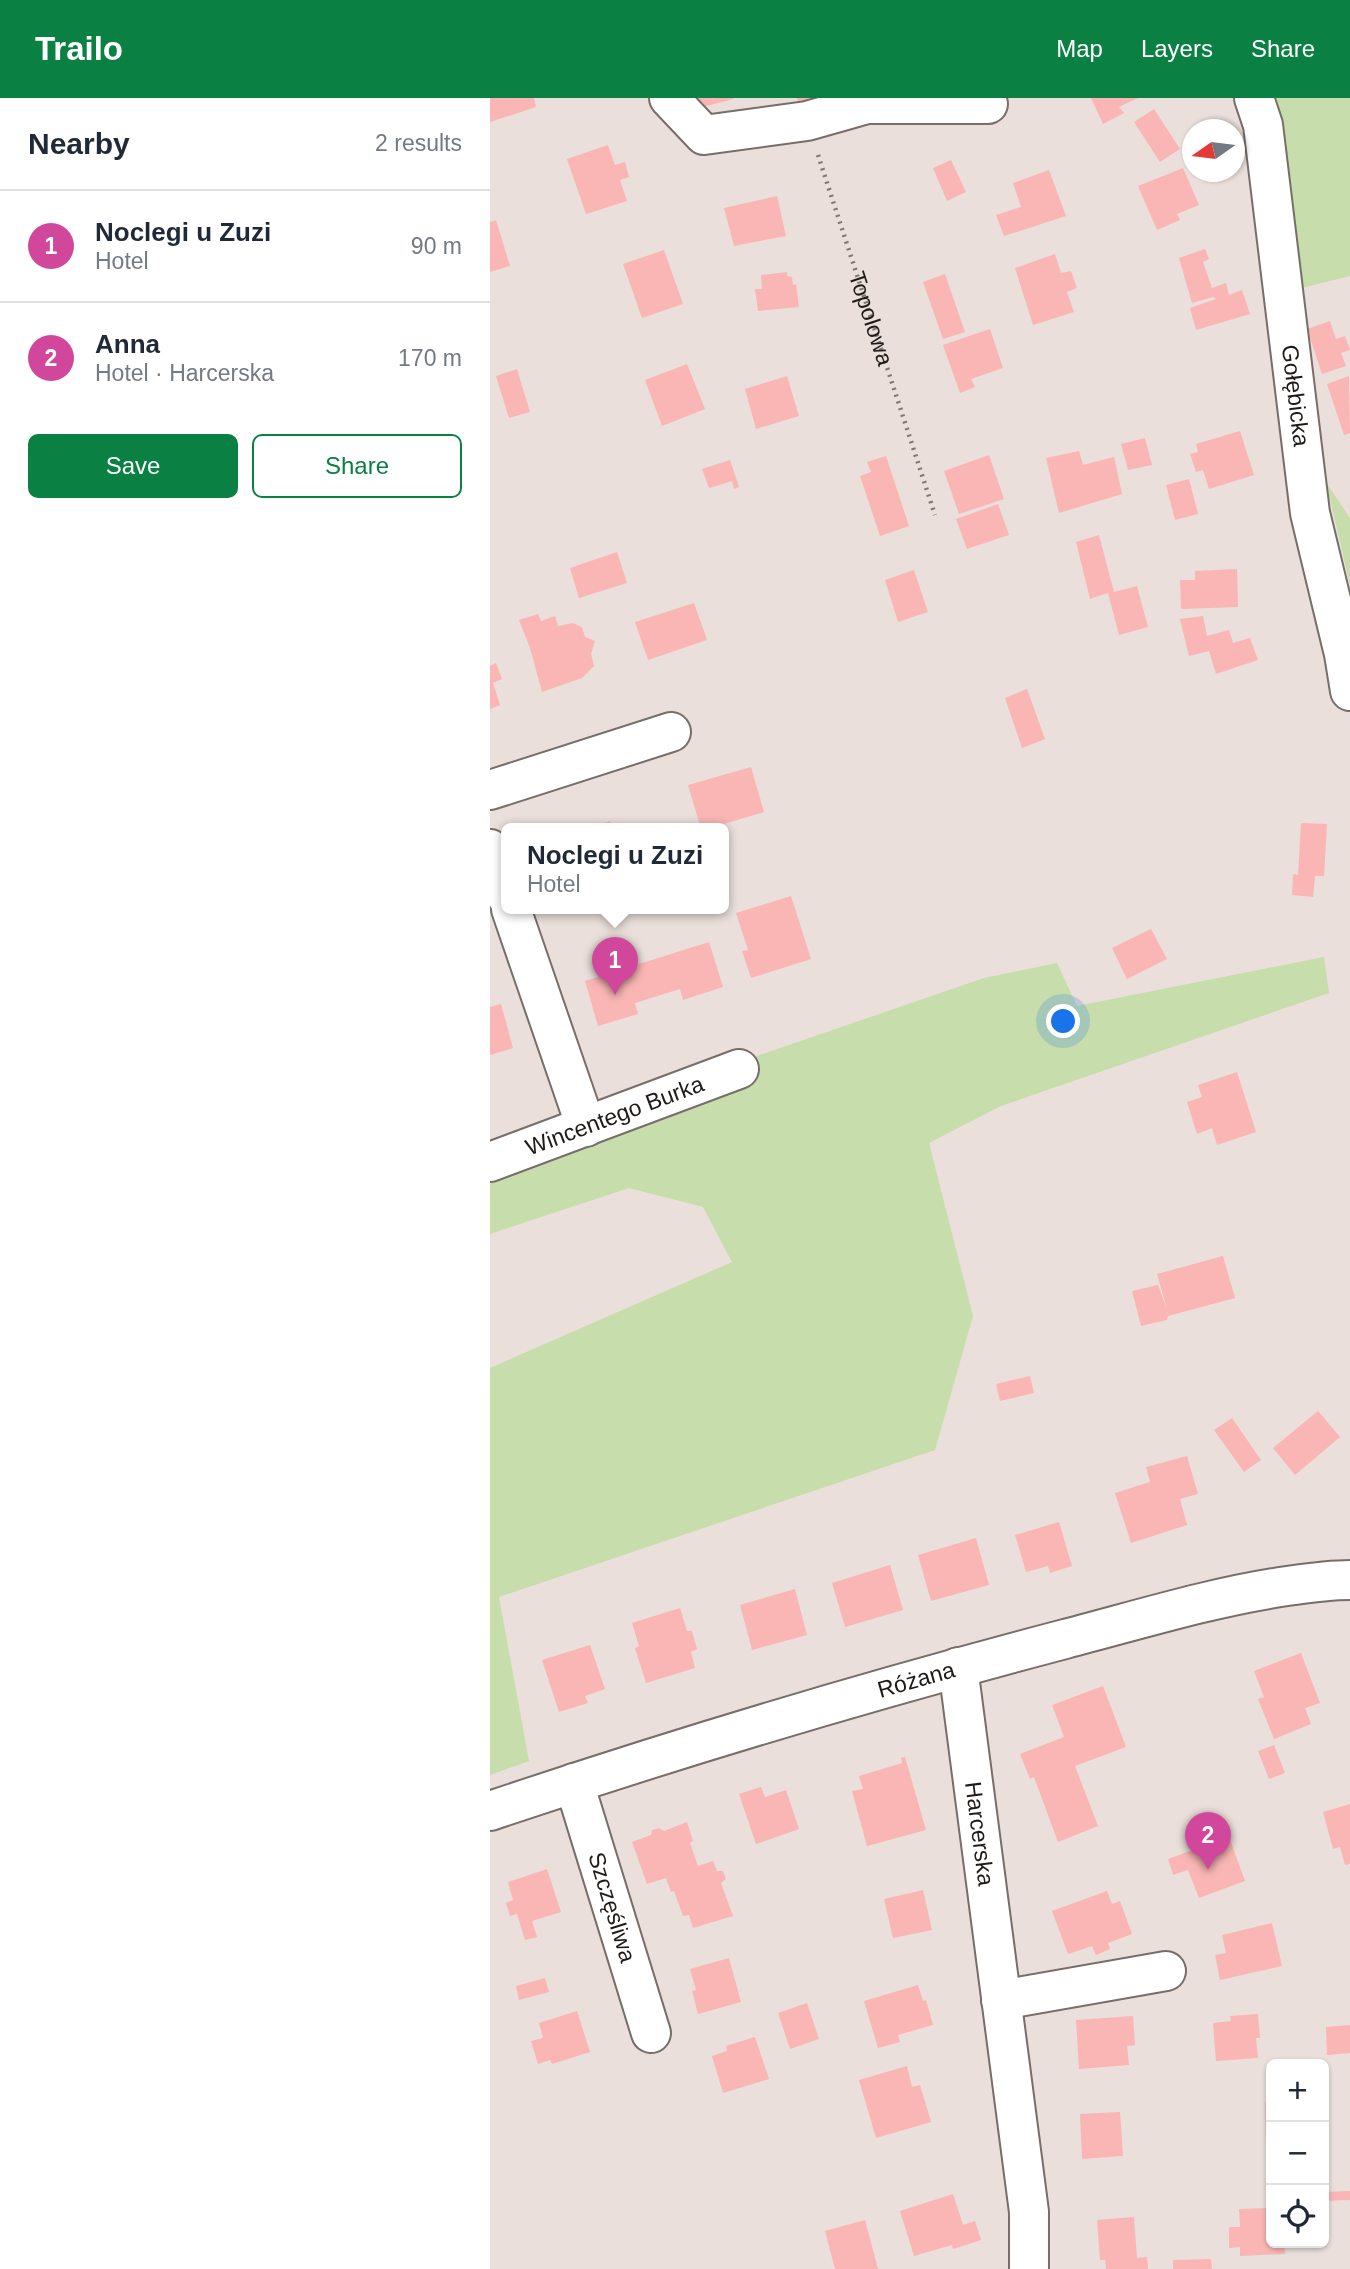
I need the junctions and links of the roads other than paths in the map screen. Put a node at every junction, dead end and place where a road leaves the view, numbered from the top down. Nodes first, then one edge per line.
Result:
1 (669, 98) edge
2 (1254, 98) edge
3 (988, 104) dead end
4 (1350, 691) edge
5 (671, 732) dead end
6 (490, 790) edge
7 (490, 849) edge
8 (501, 882) edge
9 (513, 914) edge
10 (739, 1069) dead end
11 (586, 1126) junction
12 (490, 1162) edge
13 (1350, 1580) edge
14 (958, 1667) junction
15 (574, 1783) junction
16 (490, 1811) edge
17 (1166, 1970) dead end
18 (1000, 2000) junction
19 (651, 2033) dead end
20 (1029, 2269) edge

1 - 3 street
2 - 4 street, Gołębicka
5 - 6 street
7 - 8 street
9 - 11 street
10 - 11 street, Wincentego Burka
11 - 12 street, Wincentego Burka
13 - 14 street, Różana
14 - 15 street, Różana
14 - 18 street, Harcerska
15 - 16 street, Różana
15 - 19 street, Szczęśliwa
17 - 18 street
18 - 20 street, Harcerska

